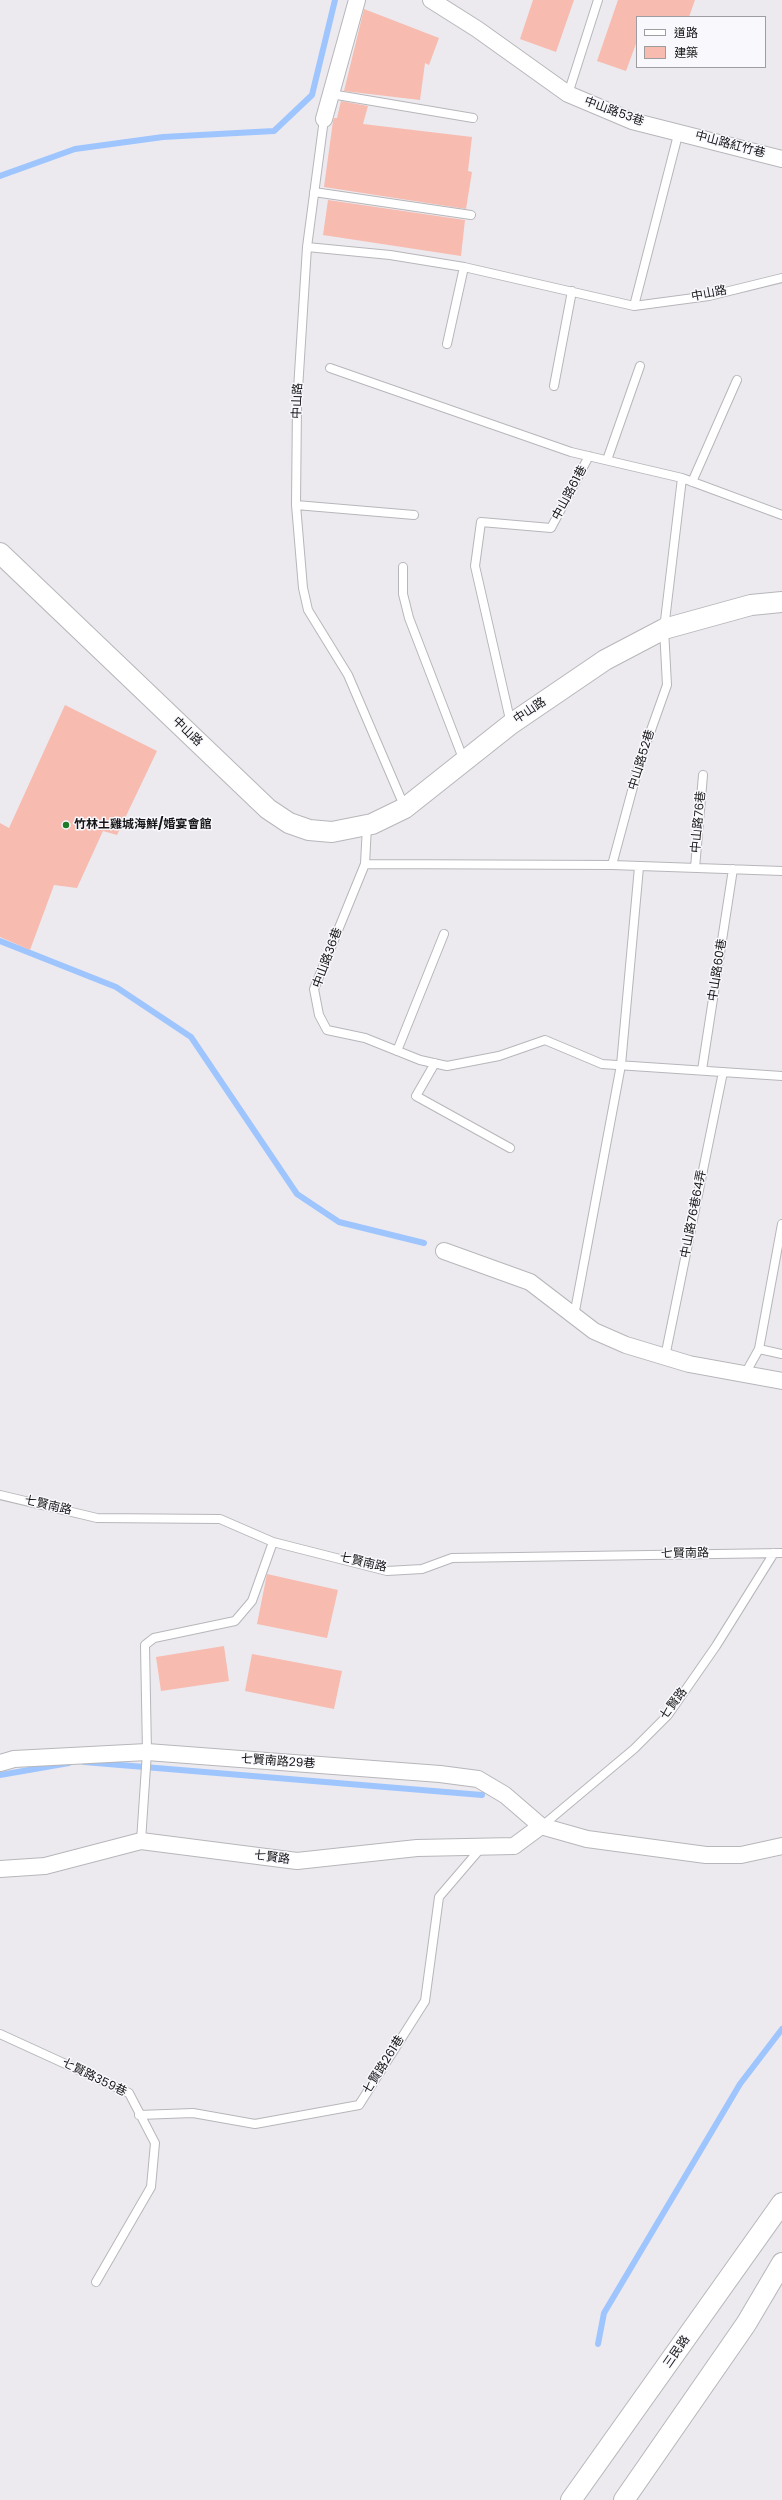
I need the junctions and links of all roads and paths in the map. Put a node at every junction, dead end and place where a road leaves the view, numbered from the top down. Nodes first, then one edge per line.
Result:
1 (357, 0) edge
2 (431, 0) edge
3 (598, 0) edge
4 (331, 94) junction
5 (568, 94) junction
6 (473, 118) dead end
7 (324, 119) joint
8 (679, 132) junction
9 (782, 158) edge
10 (314, 192) junction
11 (471, 215) dead end
12 (307, 247) junction
13 (464, 268) junction
14 (782, 278) edge
15 (572, 291) junction
16 (634, 306) junction
17 (447, 344) dead end
18 (640, 366) dead end
19 (330, 368) dead end
20 (737, 380) dead end
21 (554, 386) dead end
22 (589, 456) junction
23 (607, 460) junction
24 (682, 478) junction
25 (692, 482) junction
26 (296, 505) junction
27 (414, 515) dead end
28 (782, 515) edge
29 (0, 553) edge
30 (403, 567) dead end
31 (782, 602) edge
32 (664, 629) junction
33 (511, 724) junction
34 (464, 761) junction
35 (703, 775) dead end
36 (405, 808) junction
37 (367, 825) junction
38 (365, 864) junction
39 (612, 864) junction
40 (639, 867) junction
41 (695, 868) junction
42 (733, 869) junction
43 (782, 871) edge
44 (444, 934) dead end
45 (397, 1051) junction
46 (435, 1063) junction
47 (621, 1065) junction
48 (702, 1070) junction
49 (723, 1072) junction
50 (782, 1076) edge
51 (510, 1148) dead end
52 (782, 1224) edge
53 (444, 1251) dead end
54 (574, 1316) junction
55 (759, 1349) junction
56 (782, 1354) edge
57 (665, 1357) junction
58 (745, 1374) junction
59 (782, 1381) edge
60 (0, 1495) edge
61 (273, 1542) junction
62 (778, 1553) edge
63 (147, 1752) junction
64 (0, 1764) edge
65 (541, 1826) junction
66 (141, 1841) junction
67 (782, 1846) edge
68 (481, 1847) junction
69 (0, 1869) edge
70 (0, 2034) edge
71 (139, 2115) junction
72 (782, 2203) edge
73 (782, 2263) edge
74 (782, 2280) edge
75 (96, 2282) dead end
76 (746, 2324) junction
77 (571, 2500) edge
78 (624, 2500) edge

1 - 4 street
2 - 5 street, 中山路53巷
3 - 5 lane
4 - 6 lane
4 - 7 street
5 - 8 street, 中山路53巷
7 - 10 lane
8 - 9 street, 中山路紅竹巷
8 - 16 lane
10 - 11 lane
10 - 12 lane
12 - 13 lane
12 - 26 lane, 中山路
13 - 15 lane
13 - 17 lane
14 - 16 lane, 中山路
15 - 16 lane
15 - 21 lane
18 - 23 lane
19 - 22 lane, 中山路61巷
20 - 25 lane
22 - 23 lane
22 - 33 lane, 中山路61巷
23 - 24 lane
24 - 25 lane
24 - 32 lane
25 - 28 lane
26 - 27 lane
26 - 36 lane, 中山路
29 - 37 street, 中山路
30 - 34 lane
31 - 32 street, 中山路
32 - 33 street, 中山路
32 - 39 lane, 中山路52巷
33 - 34 street, 中山路
34 - 36 street, 中山路
35 - 41 lane, 中山路76巷
36 - 37 street, 中山路
37 - 38 lane, 中山路36巷
38 - 39 lane
38 - 45 lane, 中山路36巷
39 - 40 lane
40 - 41 lane
40 - 47 lane
41 - 42 lane
42 - 43 lane
42 - 48 lane, 中山路60巷
44 - 45 lane
45 - 46 lane, 中山路36巷
46 - 47 lane, 中山路36巷
46 - 51 lane
47 - 48 lane
47 - 54 lane
48 - 49 lane
49 - 50 lane
49 - 57 lane, 中山路76巷64弄
52 - 55 lane
53 - 54 street
54 - 57 street
55 - 56 lane
55 - 58 lane
57 - 58 street
58 - 59 street
60 - 61 lane, 七賢南路
61 - 62 lane, 七賢南路
61 - 63 lane
62 - 65 lane, 七賢路
63 - 64 street, 七賢南路29巷
63 - 65 street, 七賢南路29巷
63 - 66 lane
65 - 67 street
65 - 68 street, 七賢路
66 - 68 street, 七賢路
66 - 69 street, 七賢路
68 - 71 lane, 七賢路261巷
70 - 71 lane, 七賢路359巷
71 - 75 lane, 七賢路359巷
72 - 77 street, 三民路
73 - 76 street
74 - 76 street
76 - 78 street

